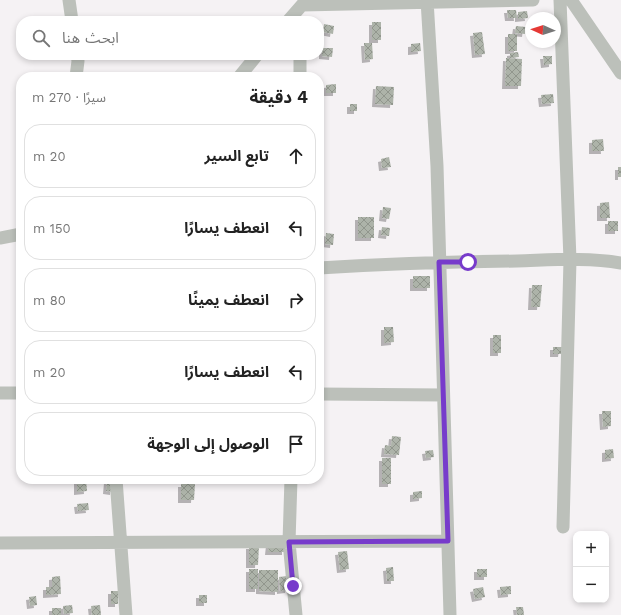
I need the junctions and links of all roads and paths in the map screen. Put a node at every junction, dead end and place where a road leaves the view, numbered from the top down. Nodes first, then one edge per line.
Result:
1 (70, 0) edge
2 (533, 0) edge
3 (560, 0) edge
4 (571, 0) edge
5 (427, 1) edge
6 (301, 3) edge
7 (72, 16) edge
8 (292, 16) edge
9 (301, 16) edge
10 (78, 60) edge
11 (253, 60) edge
12 (300, 60) edge
13 (77, 72) edge
14 (244, 72) edge
15 (300, 72) edge
16 (621, 73) edge
17 (16, 235) edge
18 (0, 238) edge
19 (570, 260) junction
20 (439, 262) junction
21 (621, 263) edge
22 (324, 268) edge
23 (0, 393) edge
24 (16, 393) edge
25 (324, 394) edge
26 (443, 395) junction
27 (116, 484) edge
28 (291, 484) edge
29 (563, 527) dead end
30 (448, 541) junction
31 (289, 542) junction
32 (0, 543) edge
33 (121, 543) junction
34 (126, 615) edge
35 (296, 615) edge
36 (450, 615) edge

1 - 7 street
2 - 5 street
3 - 19 street
4 - 16 street
5 - 6 street
5 - 20 street
6 - 8 street
6 - 9 street
10 - 13 street
11 - 14 street
12 - 15 street
17 - 18 street
19 - 20 street
19 - 21 street
19 - 29 street
20 - 22 street
20 - 26 street
23 - 24 street
25 - 26 street
26 - 30 street
27 - 33 street
28 - 31 street
30 - 31 street
30 - 36 street
31 - 33 street
31 - 35 street
32 - 33 street
33 - 34 street

